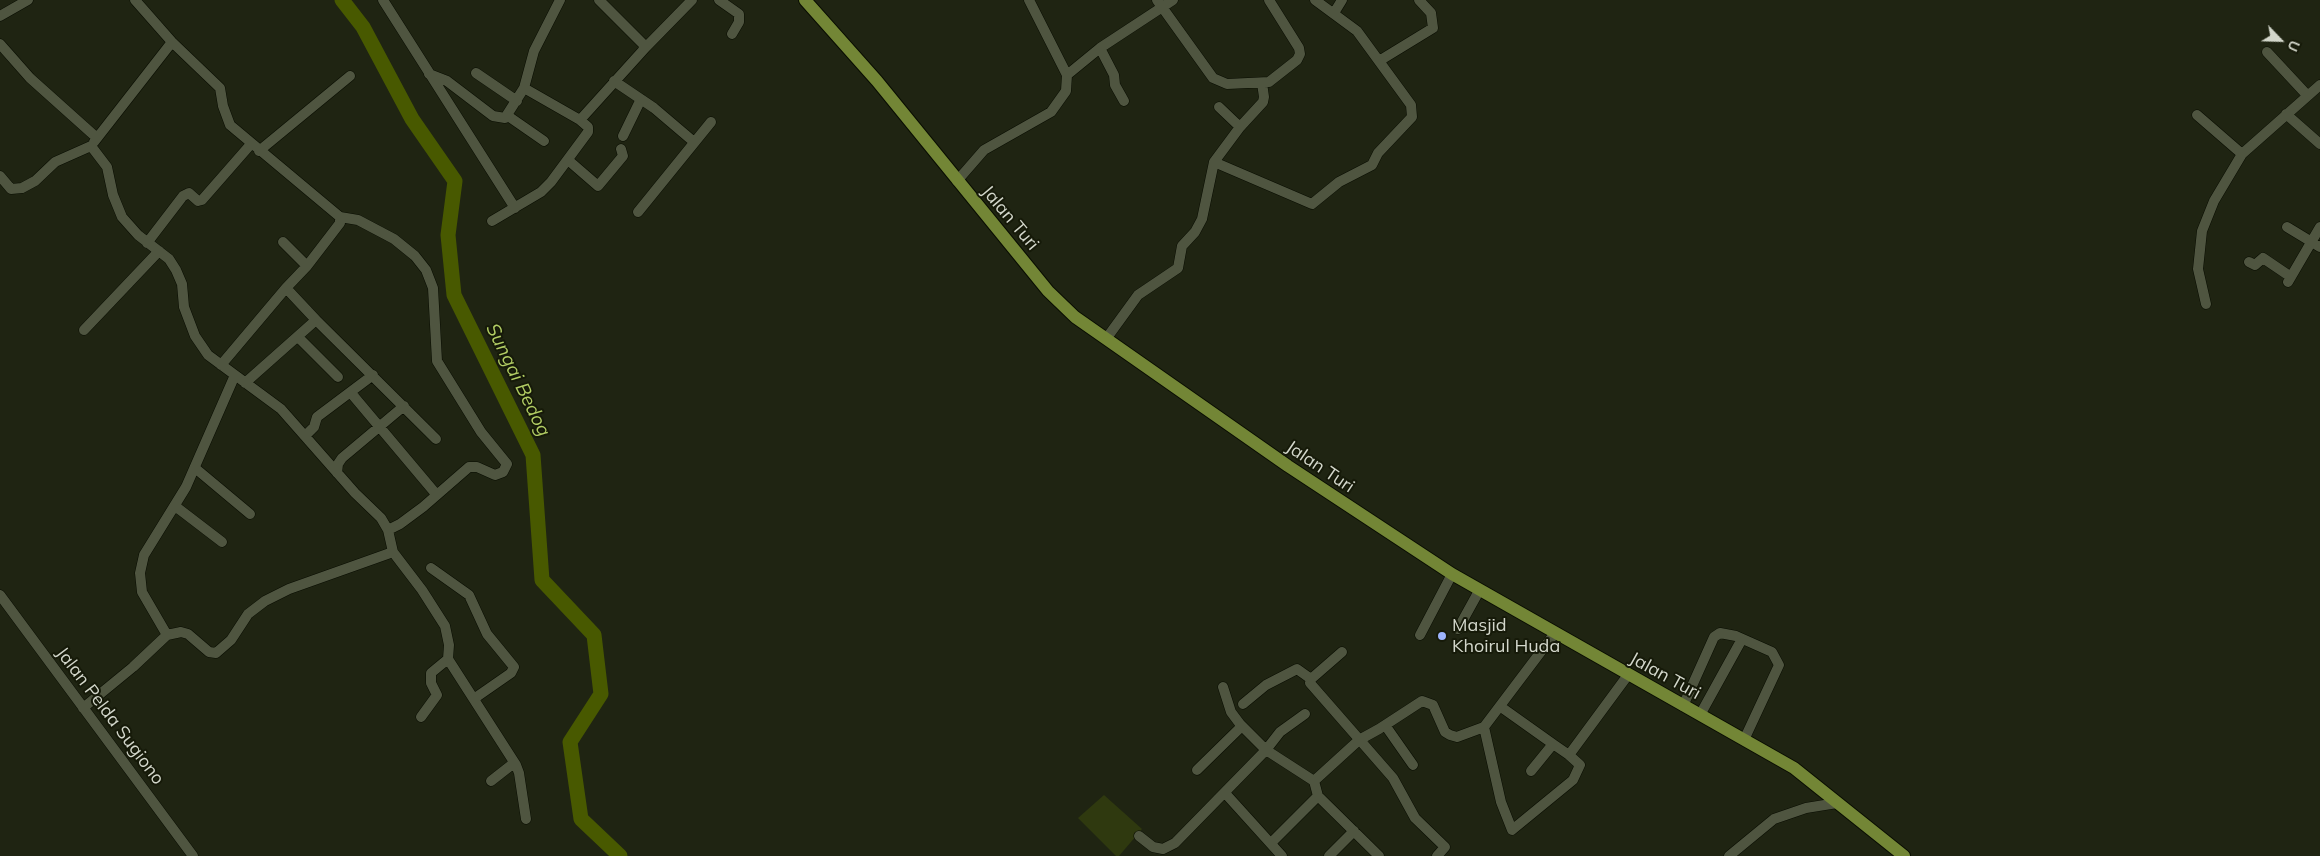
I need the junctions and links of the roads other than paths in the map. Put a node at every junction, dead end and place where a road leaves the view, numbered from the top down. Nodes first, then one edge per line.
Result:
1 (28, 0) edge
2 (135, 0) edge
3 (383, 0) edge
4 (560, 0) edge
5 (600, 0) edge
6 (692, 0) edge
7 (719, 0) edge
8 (805, 0) edge
9 (1029, 0) edge
10 (1173, 0) edge
11 (1269, 0) edge
12 (1315, 0) edge
13 (1342, 0) edge
14 (1419, 0) edge
15 (1159, 4) edge
16 (1334, 14) junction
17 (0, 16) edge
18 (732, 34) dead end
19 (172, 42) junction
20 (0, 44) edge
21 (646, 47) junction
22 (1100, 48) junction
23 (2267, 52) dead end
24 (1378, 61) junction
25 (476, 73) dead end
26 (429, 74) junction
27 (1067, 75) junction
28 (350, 76) dead end
29 (614, 81) junction
30 (1262, 83) junction
31 (2320, 86) edge
32 (524, 88) junction
33 (2307, 95) junction
34 (641, 99) junction
35 (517, 101) junction
36 (1124, 101) dead end
37 (1219, 107) dead end
38 (2286, 114) junction
39 (2197, 115) dead end
40 (508, 116) junction
41 (580, 120) junction
42 (711, 122) dead end
43 (1240, 127) junction
44 (623, 136) dead end
45 (544, 141) dead end
46 (94, 142) junction
47 (694, 142) junction
48 (2320, 144) edge
49 (255, 147) junction
50 (621, 149) dead end
51 (2242, 154) junction
52 (568, 160) junction
53 (1214, 162) junction
54 (0, 176) edge
55 (957, 181) junction
56 (515, 208) junction
57 (638, 212) dead end
58 (340, 217) junction
59 (492, 221) dead end
60 (2287, 227) dead end
61 (2320, 227) edge
62 (283, 242) dead end
63 (147, 243) junction
64 (2316, 244) edge
65 (159, 251) junction
66 (2249, 262) dead end
67 (307, 266) junction
68 (286, 288) junction
69 (2206, 304) dead end
70 (316, 320) junction
71 (84, 330) dead end
72 (298, 337) junction
73 (1106, 339) junction
74 (221, 365) junction
75 (235, 375) junction
76 (373, 375) junction
77 (338, 377) dead end
78 (245, 383) junction
79 (351, 393) junction
80 (404, 406) junction
81 (378, 427) junction
82 (305, 436) junction
83 (436, 439) dead end
84 (195, 468) junction
85 (338, 473) junction
86 (436, 494) junction
87 (175, 506) junction
88 (250, 514) dead end
89 (388, 530) junction
90 (222, 542) dead end
91 (393, 552) junction
92 (431, 568) dead end
93 (1452, 574) junction
94 (1479, 591) junction
95 (0, 595) edge
96 (1458, 629) dead end
97 (1555, 633) junction
98 (1420, 634) dead end
99 (167, 635) junction
100 (1742, 639) junction
101 (1342, 652) dead end
102 (448, 659) junction
103 (1628, 675) junction
104 (1311, 679) junction
105 (1223, 687) dead end
106 (475, 698) junction
107 (1243, 704) dead end
108 (1683, 706) junction
109 (1501, 707) junction
110 (84, 708) junction
111 (1305, 714) dead end
112 (1700, 715) junction
113 (421, 717) dead end
114 (1385, 725) junction
115 (1242, 726) junction
116 (1484, 728) junction
117 (1359, 740) junction
118 (1744, 740) junction
119 (1553, 744) junction
120 (1266, 750) junction
121 (1569, 755) junction
122 (514, 763) junction
123 (1413, 765) dead end
124 (1197, 770) dead end
125 (1532, 771) dead end
126 (491, 781) dead end
127 (1314, 781) junction
128 (1818, 787) junction
129 (1225, 793) junction
130 (1318, 796) junction
131 (1837, 803) junction
132 (1806, 808) junction
133 (526, 819) dead end
134 (1354, 831) junction
135 (1139, 836) dead end
136 (1271, 843) junction
137 (193, 856) edge
138 (1282, 856) edge
139 (1329, 856) edge
140 (1379, 856) edge
141 (1437, 856) edge
142 (1729, 856) edge
143 (1904, 856) edge

1 - 17 street
2 - 19 street
3 - 26 street
4 - 32 street
5 - 21 street
6 - 21 street
7 - 18 street
8 - 55 main road, Jalan Turi
9 - 27 street
10 - 15 street
11 - 30 street
12 - 16 street
13 - 16 street
14 - 24 street
15 - 22 street
15 - 30 street
16 - 24 street
19 - 46 street
19 - 49 street
20 - 46 street
21 - 29 street
22 - 27 street
22 - 36 street
23 - 33 street
24 - 53 street
25 - 35 street
26 - 40 street
26 - 56 street
27 - 55 street
28 - 49 street
29 - 34 street
29 - 41 street
30 - 43 street
31 - 33 street
32 - 35 street
32 - 41 street
33 - 38 street
34 - 44 street
34 - 47 street
35 - 40 street
37 - 43 street
38 - 48 street
38 - 51 street
39 - 51 street
40 - 45 street
41 - 52 street
42 - 47 street
43 - 53 street
46 - 54 street
46 - 63 street
47 - 57 street
49 - 58 street
49 - 63 street
50 - 52 street
51 - 69 street
52 - 56 street
53 - 73 street
55 - 73 main road, Jalan Turi
56 - 59 street
58 - 67 street
58 - 86 street
60 - 64 street
61 - 64 street
62 - 67 street
63 - 65 street
64 - 66 street
65 - 71 street
65 - 74 street
67 - 68 street
68 - 70 street
68 - 74 street
70 - 72 street
70 - 76 street
72 - 77 street
72 - 78 street
73 - 93 main road, Jalan Turi
74 - 75 street
75 - 78 street
75 - 84 street
76 - 79 street
76 - 80 street
78 - 82 street
79 - 81 street
79 - 82 street
80 - 81 street
80 - 83 street
81 - 85 street
81 - 86 street
82 - 85 street
84 - 87 street
84 - 88 street
85 - 89 street
86 - 89 street
87 - 90 street
87 - 99 street
89 - 91 street
91 - 99 street
91 - 102 street
92 - 106 street
93 - 94 main road, Jalan Turi
93 - 98 street
94 - 96 street
94 - 97 main road, Jalan Turi
95 - 110 street, Jalan Pelda Sugiono
97 - 103 main road, Jalan Turi
97 - 109 street
99 - 110 street
100 - 108 street
100 - 112 street
100 - 118 street
101 - 104 street
102 - 106 street
102 - 113 street
103 - 108 main road, Jalan Turi
103 - 121 street
104 - 107 street
104 - 117 street
105 - 115 street
106 - 122 street
108 - 112 main road, Jalan Turi
109 - 116 street
109 - 119 street
110 - 137 street, Jalan Pelda Sugiono
111 - 120 street
112 - 118 main road, Jalan Turi
114 - 116 street
114 - 117 street
114 - 123 street
115 - 120 street
115 - 124 street
116 - 121 street
117 - 127 street
117 - 141 street
118 - 128 main road, Jalan Turi
119 - 121 street
119 - 125 street
120 - 127 street
120 - 129 street
122 - 126 street
122 - 133 street
127 - 130 street
128 - 131 main road, Jalan Turi
128 - 132 street
129 - 135 street
129 - 136 street
130 - 134 street
130 - 136 street
131 - 132 street
131 - 143 main road, Jalan Turi
132 - 142 street
134 - 139 street
134 - 140 street
136 - 138 street

